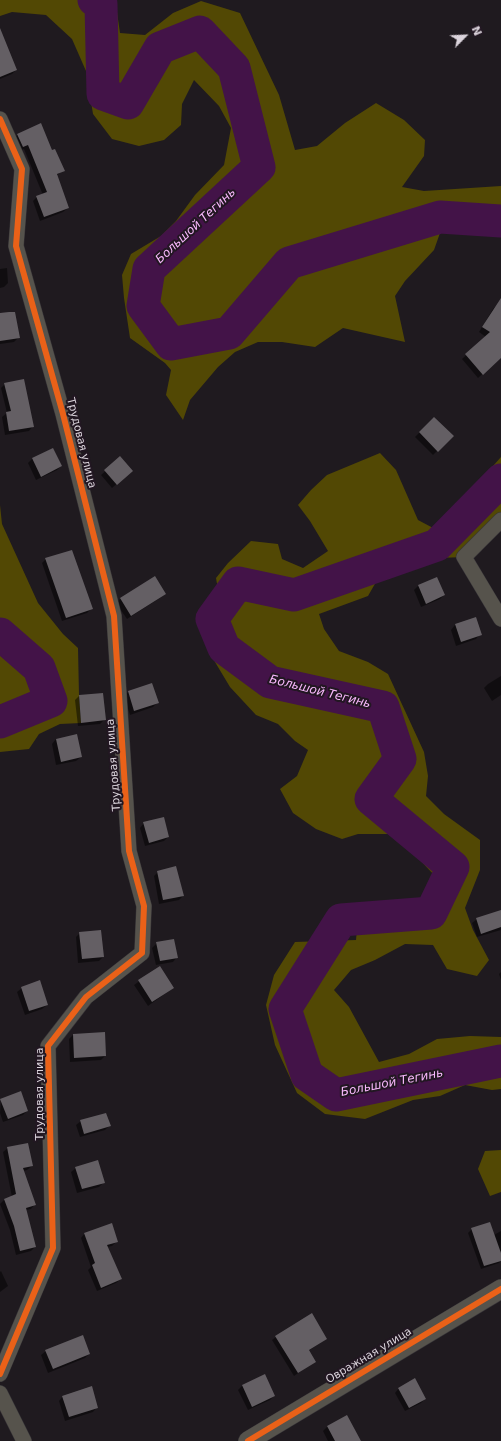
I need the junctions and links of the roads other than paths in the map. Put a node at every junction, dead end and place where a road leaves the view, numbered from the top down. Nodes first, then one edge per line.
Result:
1 (0, 119) edge
2 (501, 520) edge
3 (501, 618) edge
4 (501, 1289) edge
5 (0, 1374) edge
6 (0, 1392) edge
7 (251, 1440) edge
8 (24, 1441) edge

1 - 5 street, Трудовая улица
2 - 3 street
4 - 7 street, Овражная улица
6 - 8 street

